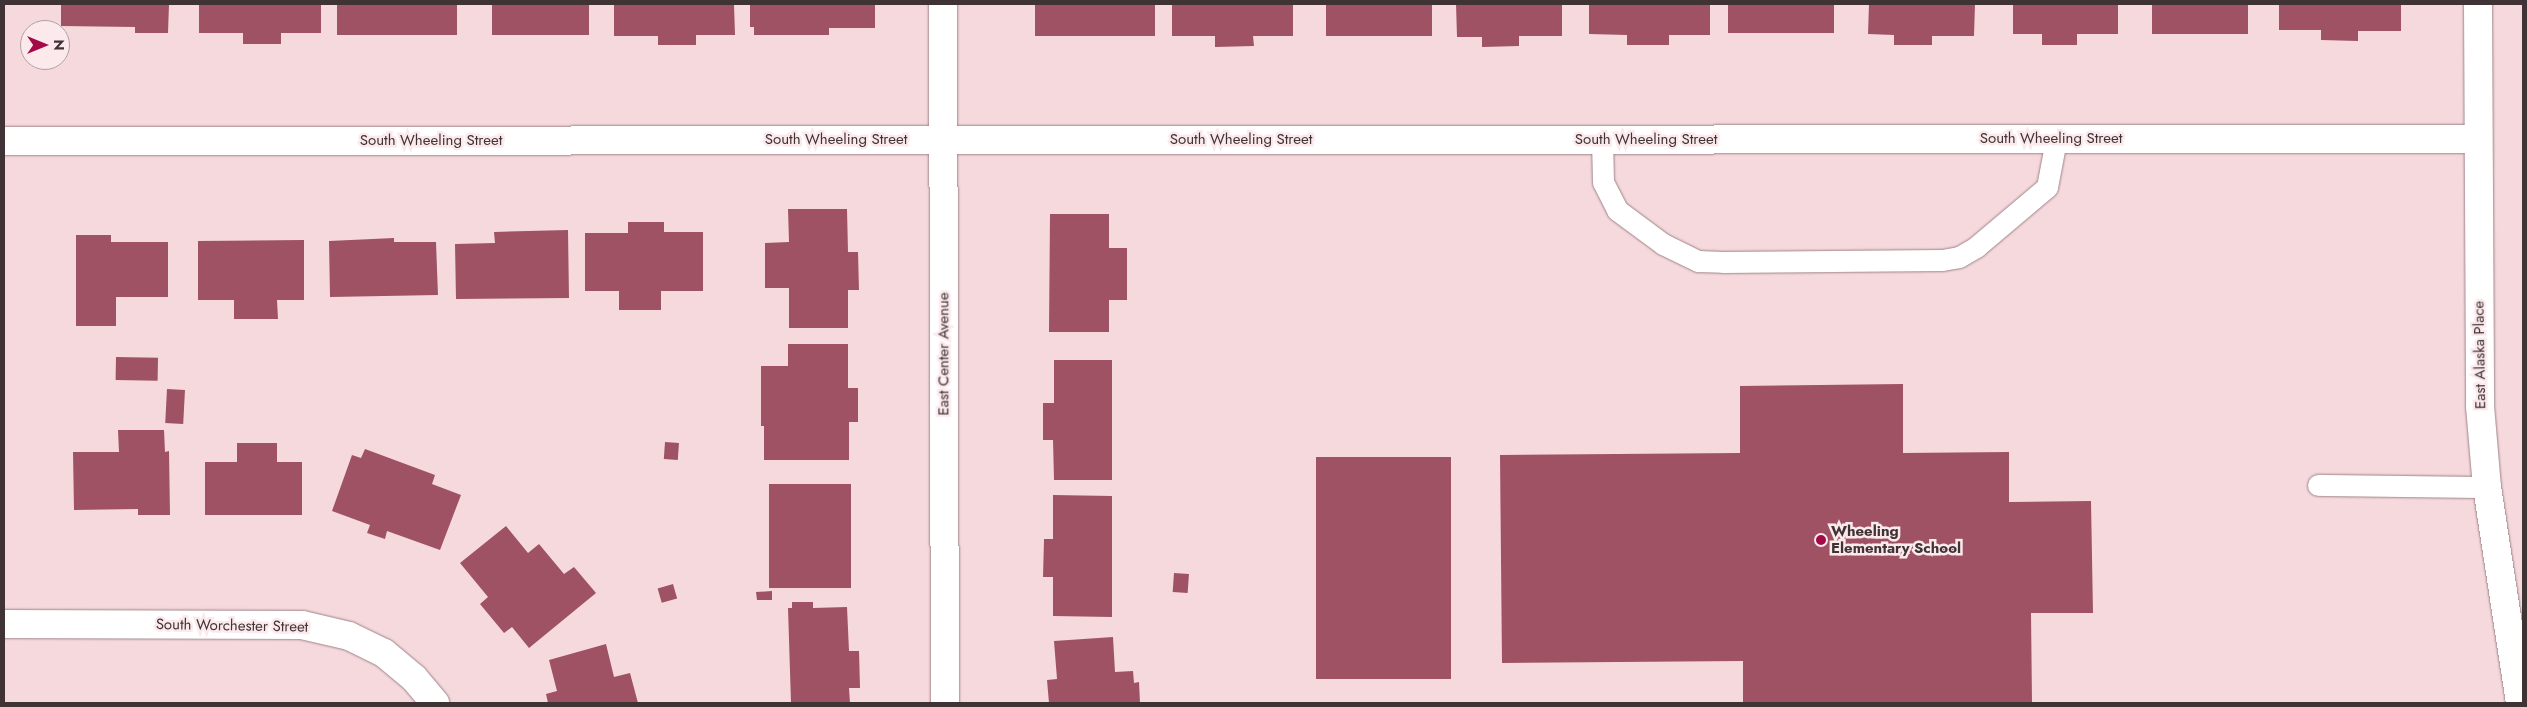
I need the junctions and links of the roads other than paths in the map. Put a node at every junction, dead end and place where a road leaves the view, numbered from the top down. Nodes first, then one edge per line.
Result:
1 (943, 4) edge
2 (2478, 4) edge
3 (2478, 139) junction
4 (943, 140) junction
5 (1602, 140) junction
6 (2056, 140) junction
7 (4, 141) edge
8 (2318, 485) dead end
9 (2487, 486) junction
10 (4, 624) edge
11 (2518, 663) edge
12 (435, 703) edge
13 (945, 703) edge
14 (2520, 703) edge

1 - 4 street, East Center Avenue
2 - 3 street, East Alaska Place
3 - 6 street, South Wheeling Street
3 - 9 street, East Alaska Place
4 - 5 street, South Wheeling Street
4 - 7 street, South Wheeling Street
4 - 13 street, East Center Avenue
5 - 6 street, South Wheeling Street
5 - 6 lane
8 - 9 lane
9 - 11 street, East Alaska Place
10 - 12 street, South Worchester Street
11 - 14 street, East Alaska Place

